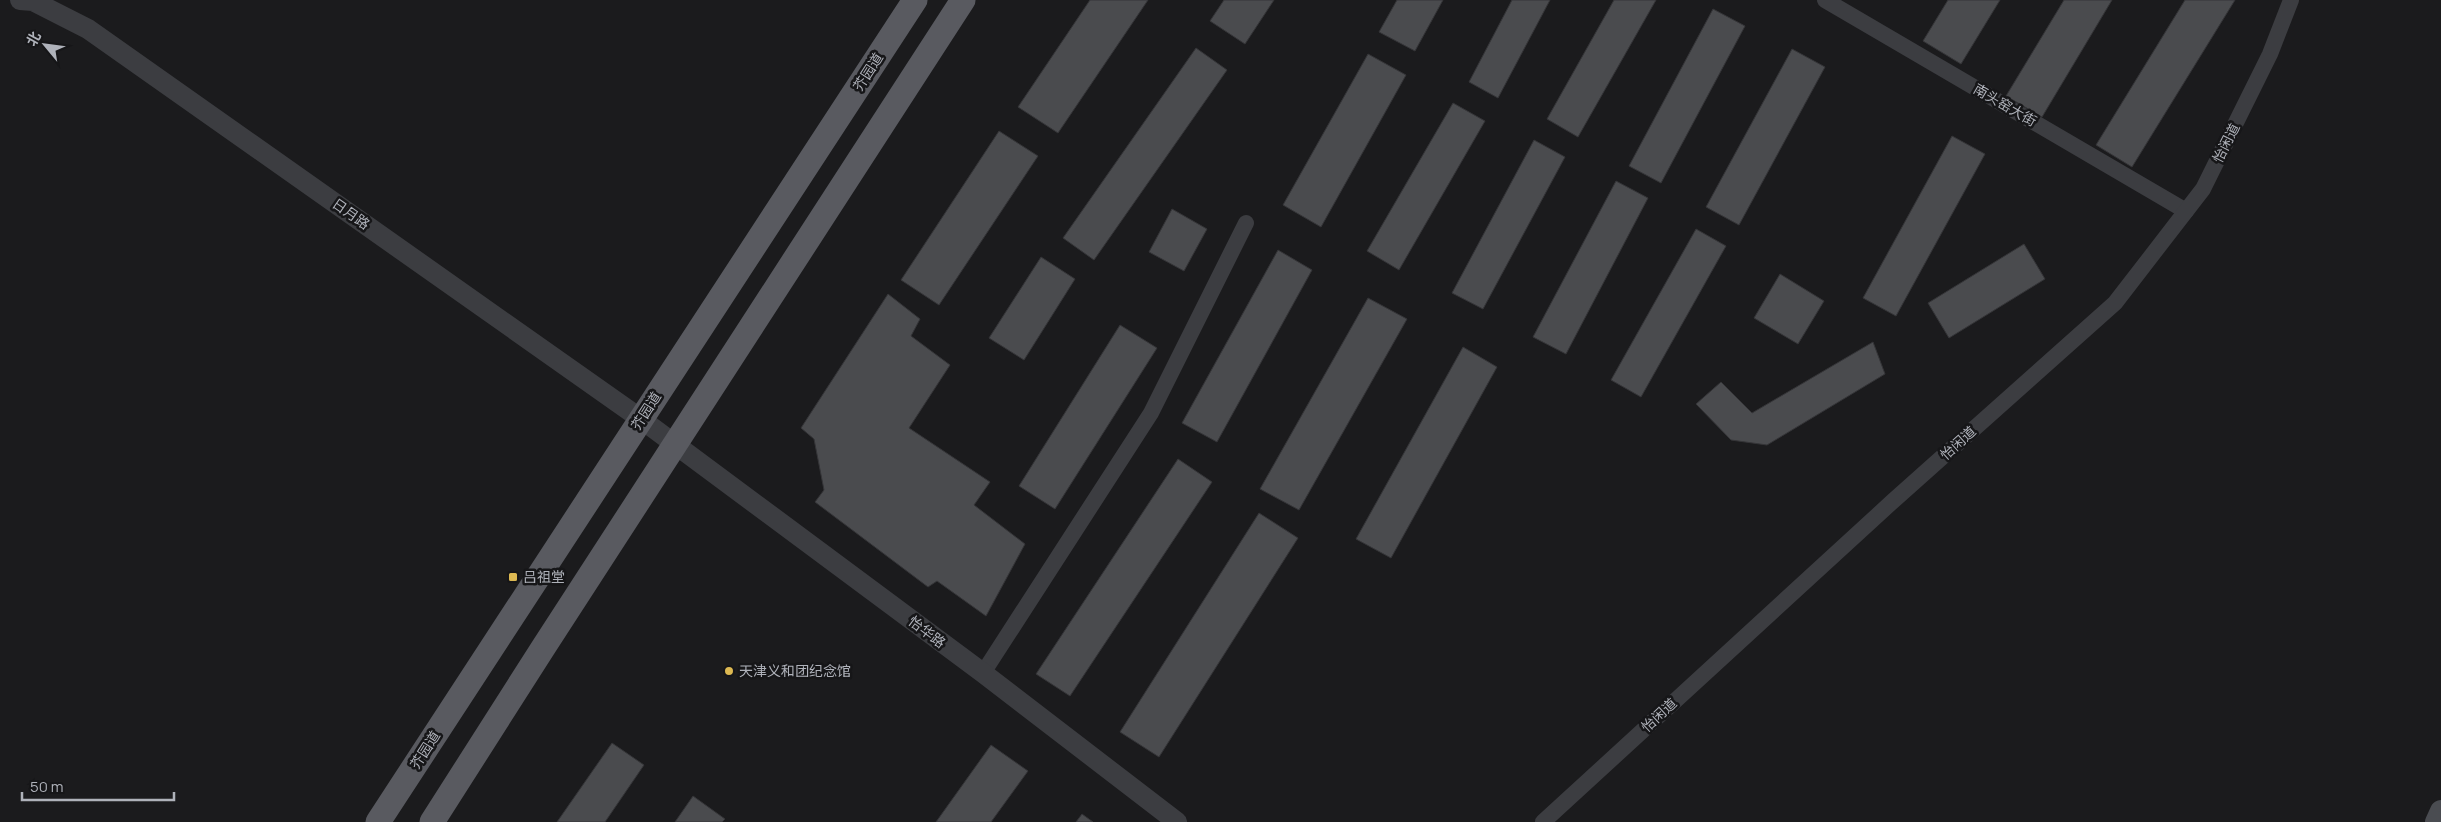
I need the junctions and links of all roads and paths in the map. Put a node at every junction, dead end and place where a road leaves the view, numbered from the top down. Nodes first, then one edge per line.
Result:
1 (29, 0) edge
2 (916, 0) edge
3 (963, 0) edge
4 (1825, 0) edge
5 (2291, 0) edge
6 (2186, 211) junction
7 (1246, 223) dead end
8 (641, 419) junction
9 (675, 444) junction
10 (983, 673) junction
11 (2441, 811) edge
12 (378, 822) edge
13 (432, 822) edge
14 (1177, 822) edge
15 (1542, 822) edge
16 (2436, 822) edge

1 - 8 street, 日月路
2 - 8 main road, 芥园道
3 - 9 main road
4 - 6 street, 南头窑大街
5 - 6 street, 怡闲道
6 - 15 street, 怡闲道
7 - 10 street
8 - 9 street, 日月路
8 - 12 main road, 芥园道
9 - 10 street, 怡华路
9 - 13 main road
10 - 14 street, 怡华路
11 - 16 main road

